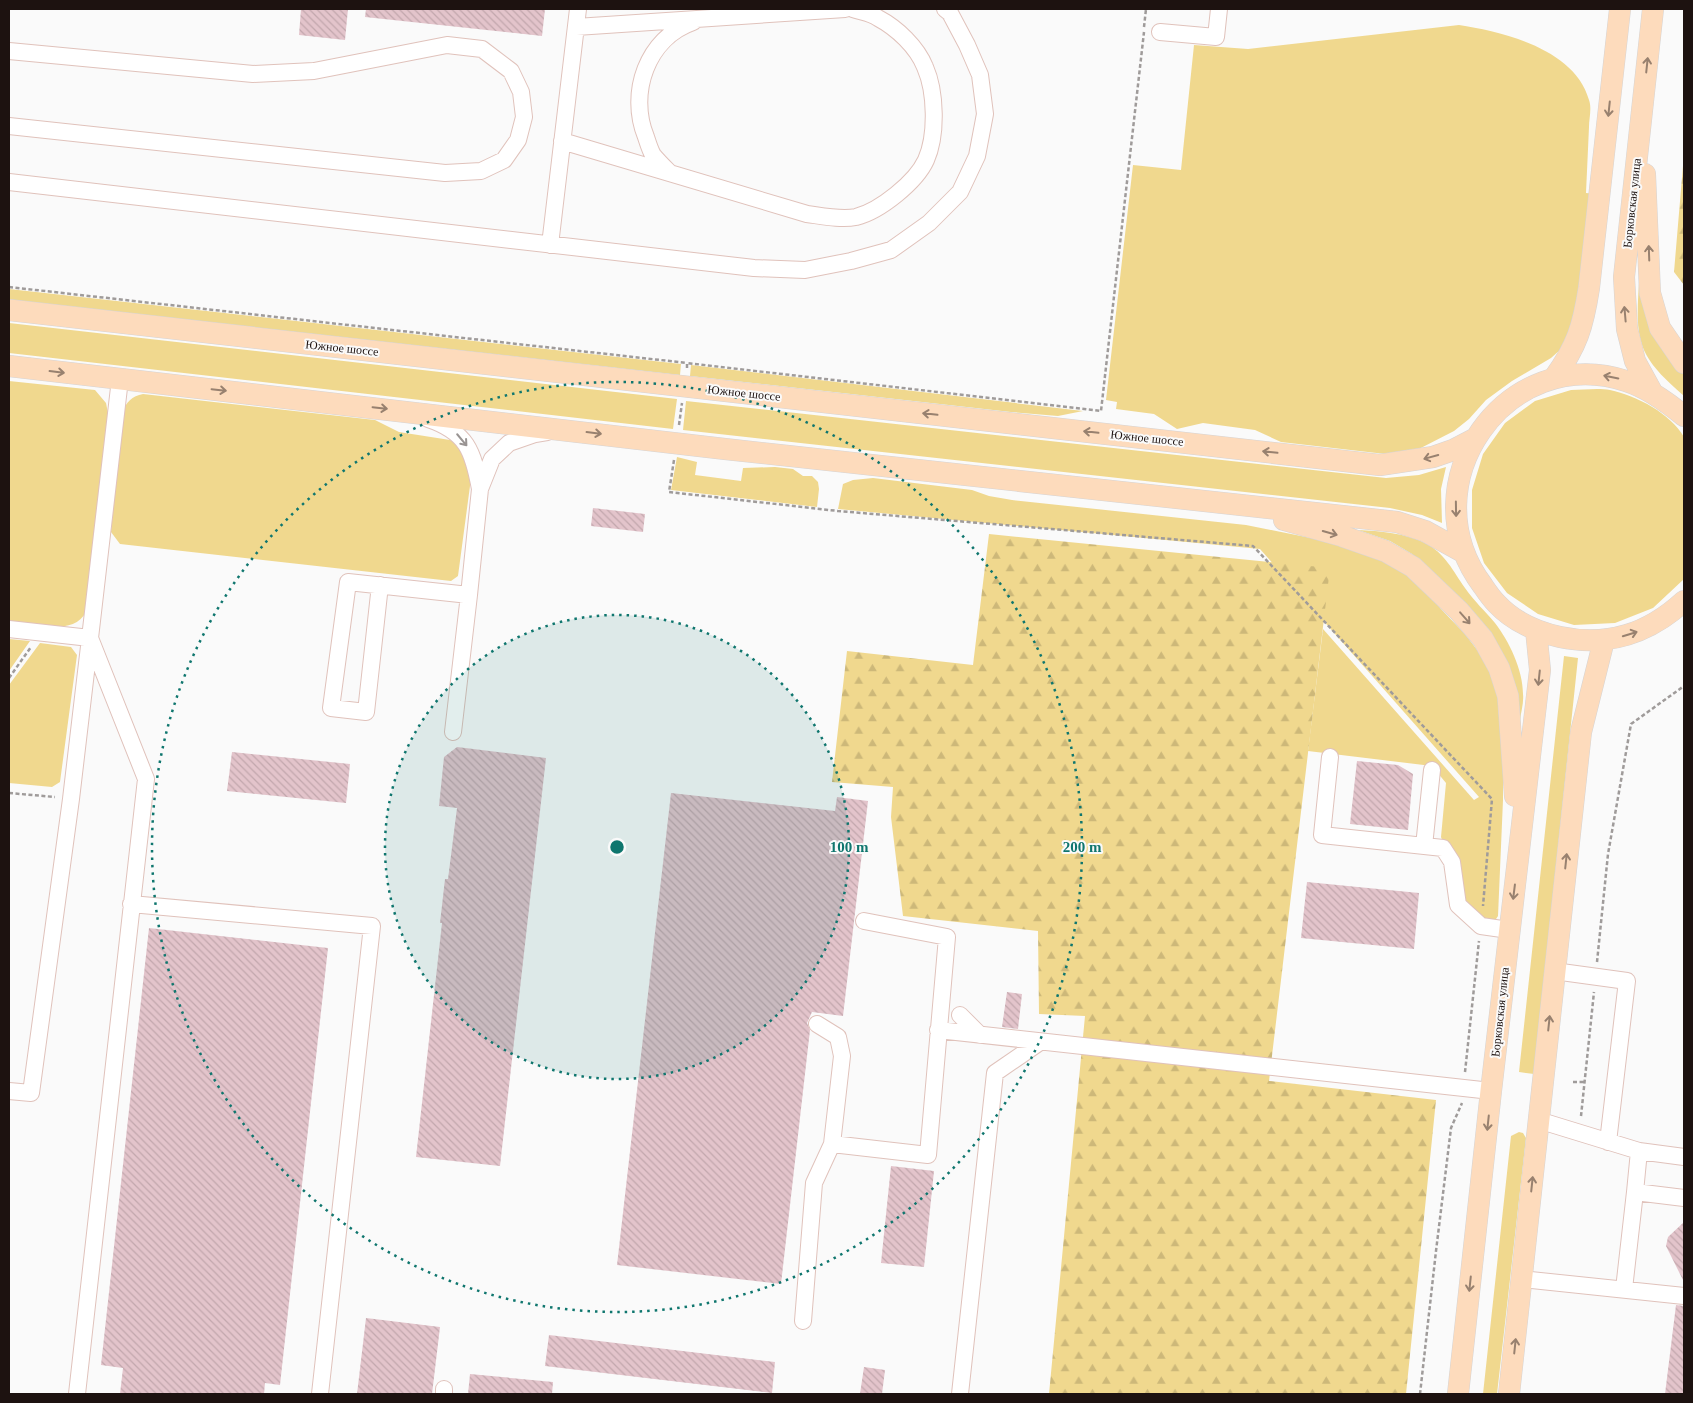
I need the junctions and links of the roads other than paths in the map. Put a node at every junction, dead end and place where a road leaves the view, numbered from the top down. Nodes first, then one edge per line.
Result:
1 (578, 9) edge
2 (844, 9) edge
3 (853, 9) edge
4 (945, 9) edge
5 (1219, 9) edge
6 (1620, 9) edge
7 (1653, 9) edge
8 (702, 18) junction
9 (576, 27) junction
10 (1160, 32) dead end
11 (9, 51) edge
12 (1642, 104) junction
13 (9, 126) edge
14 (562, 141) junction
15 (670, 174) junction
16 (9, 182) edge
17 (550, 244) junction
18 (9, 310) edge
19 (1684, 363) edge
20 (9, 366) edge
21 (1554, 378) junction
22 (120, 379) junction
23 (1652, 392) junction
24 (404, 411) junction
25 (1684, 416) edge
26 (563, 430) junction
27 (1476, 438) junction
28 (480, 489) junction
29 (1181, 498) junction
30 (1463, 552) junction
31 (380, 585) junction
32 (469, 594) junction
33 (1684, 601) edge
34 (9, 629) edge
35 (1536, 630) junction
36 (90, 638) junction
37 (1604, 640) junction
38 (453, 732) dead end
39 (1330, 757) dead end
40 (1432, 770) dead end
41 (1424, 846) junction
42 (1518, 857) junction
43 (131, 904) junction
44 (864, 922) dead end
45 (1509, 930) junction
46 (1554, 971) junction
47 (960, 1015) dead end
48 (817, 1024) dead end
49 (938, 1030) junction
50 (980, 1035) junction
51 (1040, 1042) junction
52 (9, 1091) edge
53 (1491, 1091) junction
54 (1538, 1120) junction
55 (1608, 1142) junction
56 (832, 1144) junction
57 (1639, 1151) junction
58 (1684, 1157) edge
59 (1635, 1192) junction
60 (1684, 1198) edge
61 (1522, 1279) junction
62 (1624, 1289) junction
63 (1684, 1296) edge
64 (803, 1321) dead end
65 (77, 1394) edge
66 (320, 1394) edge
67 (960, 1394) edge
68 (1458, 1394) edge
69 (1509, 1394) edge

1 - 9 street
2 - 8 street
3 - 15 street
4 - 17 street
5 - 10 street
6 -> 21 main road
12 -> 7 main road, Борковская улица
8 - 9 street
8 - 15 street
9 - 14 street
11 - 13 street
19 -> 12 main road
23 -> 12 main road, Борковская улица
14 - 15 street
14 - 17 street
16 - 17 street
27 -> 18 main road, Южное шоссе
20 -> 22 main road
23 -> 21 main road
21 - 27 main road
22 -> 24 main road
22 - 36 street
23 - 25 main road
24 - 26 main road
24 -> 28 street
26 - 28 street
26 -> 29 main road
27 -> 30 main road
28 - 32 street
29 - 30 main road
29 -> 42 main road
30 - 35 main road
31 - 31 street
31 - 32 street
32 - 38 street
37 -> 33 main road
34 - 36 street
35 - 37 main road
35 -> 42 main road, Борковская улица
36 - 43 street
36 - 52 street
46 -> 37 main road
39 - 41 street
40 - 41 street
41 - 45 street
42 -> 45 main road, Борковская улица
43 - 65 street
43 - 66 street
44 - 49 street
45 - 53 main road, Борковская улица
54 -> 46 main road
46 - 55 street
47 - 50 street
48 - 56 street
49 - 50 street
49 - 56 street
50 - 51 street
51 - 53 street
51 - 67 street
53 -> 68 main road, Борковская улица
54 - 55 street
61 -> 54 main road
55 - 57 street
56 - 64 street
57 - 58 street
57 - 59 street
59 - 60 street
59 - 62 street
61 - 62 street
69 -> 61 main road
62 - 63 street

